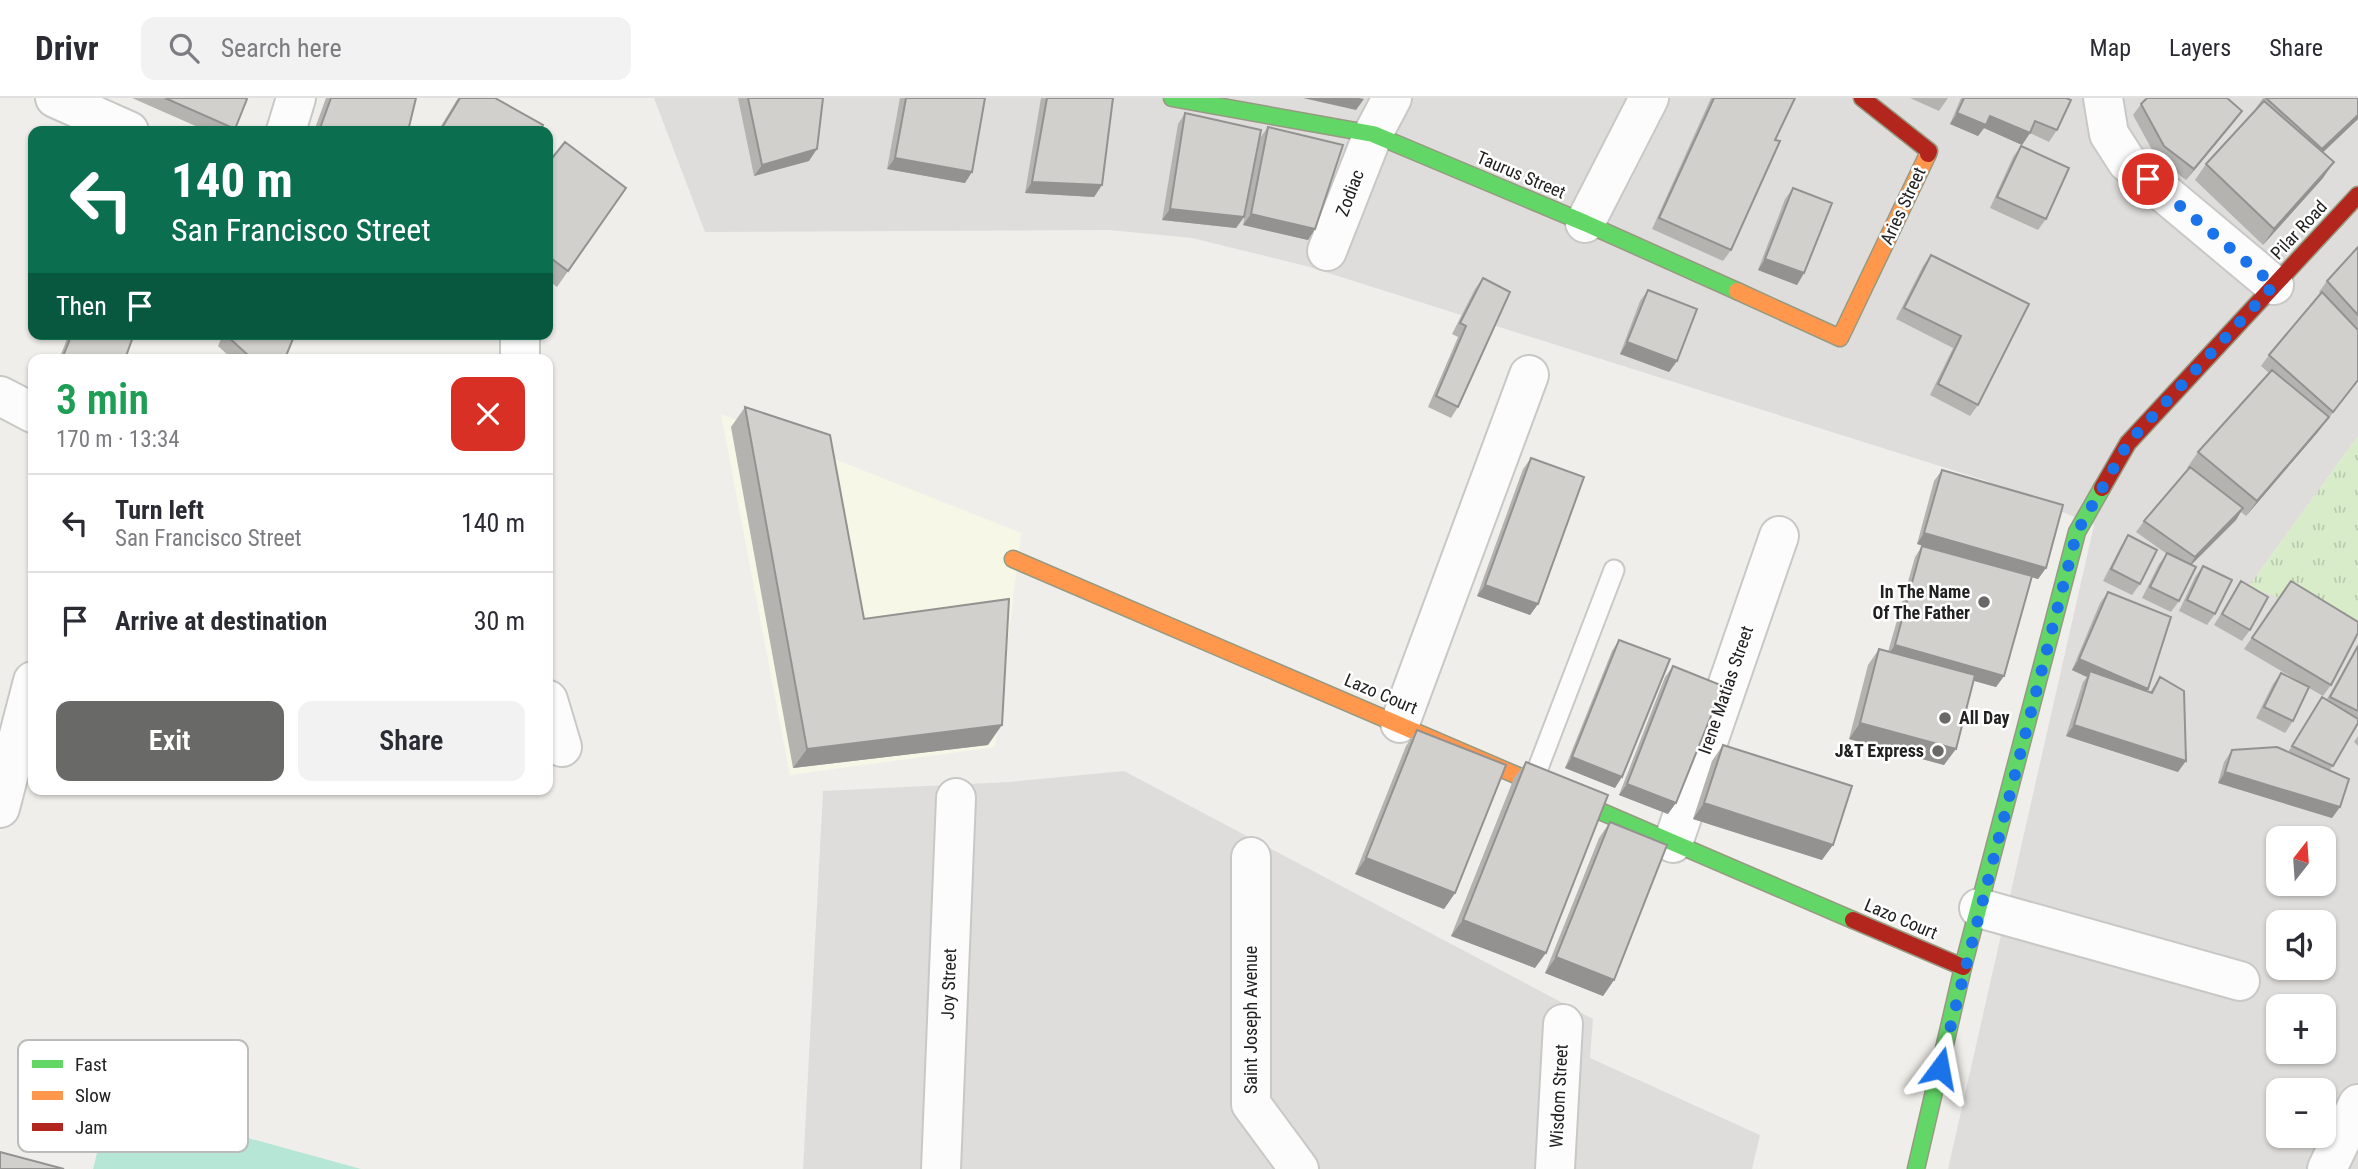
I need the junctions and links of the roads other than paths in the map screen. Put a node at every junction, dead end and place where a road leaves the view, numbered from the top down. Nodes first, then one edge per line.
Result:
1 (55, 98) edge
2 (296, 98) edge
3 (1172, 98) edge
4 (1392, 98) edge
5 (1649, 98) edge
6 (1861, 98) edge
7 (2103, 98) edge
8 (118, 126) edge
9 (288, 126) edge
10 (1373, 134) junction
11 (2358, 195) edge
12 (1585, 223) junction
13 (1327, 251) dead end
14 (2274, 285) junction
15 (1840, 338) joint
16 (1529, 376) dead end
17 (0, 396) edge
18 (28, 410) edge
19 (1779, 536) dead end
20 (1013, 559) dead end
21 (1614, 570) dead end
22 (28, 700) edge
23 (553, 717) edge
24 (1400, 723) junction
25 (562, 747) dead end
26 (1533, 781) junction
27 (956, 798) dead end
28 (0, 808) edge
29 (1674, 843) junction
30 (1251, 857) dead end
31 (1979, 908) junction
32 (1963, 967) junction
33 (2240, 981) dead end
34 (1563, 1024) dead end
35 (2358, 1104) edge
36 (941, 1169) edge
37 (1298, 1169) edge
38 (1555, 1169) edge
39 (1916, 1169) edge
40 (2328, 1169) edge

1 - 8 street
2 - 9 street
3 - 10 street, Taurus Street
4 - 10 street, Zodiac
5 - 12 street
6 - 15 street, Aries Street
7 - 14 street
10 - 12 street, Taurus Street
10 - 13 street, Zodiac
11 - 14 street, Pilar Road
12 - 15 street, Taurus Street
14 - 31 street, Pilar Road
16 - 24 street
17 - 18 street
19 - 29 street, Irene Matias Street
20 - 24 street, Lazo Court
21 - 26 lane
22 - 28 street
23 - 25 street
24 - 26 street, Lazo Court
26 - 29 street, Lazo Court
27 - 36 street, Joy Street
29 - 32 street, Lazo Court
30 - 37 street, Saint Joseph Avenue
31 - 32 street, Pilar Road
31 - 33 street
32 - 39 street, Pilar Road
34 - 38 street, Wisdom Street
35 - 40 street

